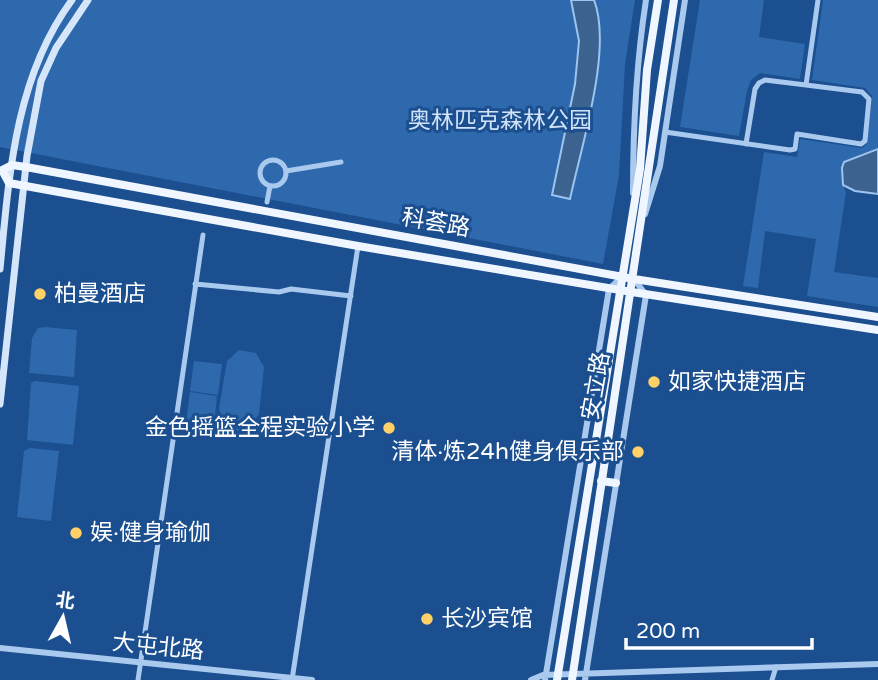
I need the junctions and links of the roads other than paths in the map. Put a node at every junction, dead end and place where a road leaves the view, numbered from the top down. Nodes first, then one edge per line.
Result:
1 (72, 0) edge
2 (88, 0) edge
3 (646, 0) edge
4 (658, 0) edge
5 (674, 0) edge
6 (685, 0) edge
7 (818, 0) edge
8 (806, 85) junction
9 (665, 132) junction
10 (746, 144) junction
11 (341, 162) dead end
12 (12, 165) junction
13 (26, 167) junction
14 (286, 171) junction
15 (9, 183) junction
16 (24, 185) junction
17 (270, 186) junction
18 (0, 189) edge
19 (267, 202) dead end
20 (633, 209) junction
21 (642, 223) junction
22 (203, 235) dead end
23 (358, 246) junction
24 (0, 269) edge
25 (622, 277) junction
26 (634, 279) junction
27 (195, 284) junction
28 (609, 289) junction
29 (619, 290) junction
30 (632, 292) junction
31 (646, 295) junction
32 (351, 296) junction
33 (878, 317) edge
34 (878, 330) edge
35 (0, 404) edge
36 (601, 481) junction
37 (616, 483) junction
38 (0, 648) edge
39 (141, 663) junction
40 (878, 664) edge
41 (776, 667) junction
42 (557, 677) edge
43 (573, 677) edge
44 (585, 677) edge
45 (546, 678) edge
46 (292, 679) edge
47 (138, 680) edge
48 (312, 680) edge
49 (531, 680) edge
50 (774, 680) edge

1 - 12 main road
2 - 13 main road
3 - 20 street, 安立路
4 - 20 main road, 安立路
5 - 21 main road, 安立路
6 - 9 street, 安立路
7 - 8 street
8 - 10 street
8 - 10 street
9 - 10 street
9 - 21 street, 安立路
11 - 14 street
12 - 13 main road, 科荟路
12 - 15 main road
13 - 16 main road
13 - 25 main road, 科荟路
14 - 17 street
14 - 17 street
15 - 16 main road, 科荟路
15 - 18 street
15 - 24 main road
16 - 23 main road, 科荟路
16 - 35 main road
17 - 19 street
20 - 25 main road, 安立路
21 - 26 main road, 安立路
22 - 27 street
23 - 28 main road, 科荟路
23 - 32 street
25 - 26 main road, 科荟路
25 - 28 street
25 - 29 main road, 安立路
26 - 30 main road, 安立路
26 - 31 street
26 - 33 main road, 科荟路
27 - 32 street
27 - 39 street
28 - 29 main road, 科荟路
28 - 45 street, 安立路
29 - 30 main road, 科荟路
29 - 42 main road, 安立路
30 - 31 main road, 科荟路
30 - 36 main road, 安立路
31 - 34 main road, 科荟路
31 - 37 street, 安立路
32 - 46 street
36 - 37 main road
36 - 43 main road, 安立路
37 - 44 street, 安立路
38 - 39 street, 大屯北路
39 - 46 street, 大屯北路
39 - 47 street
40 - 41 street
41 - 44 street
41 - 50 street
42 - 43 street
42 - 45 street
43 - 44 street
45 - 49 street
46 - 48 street, 大屯北路

